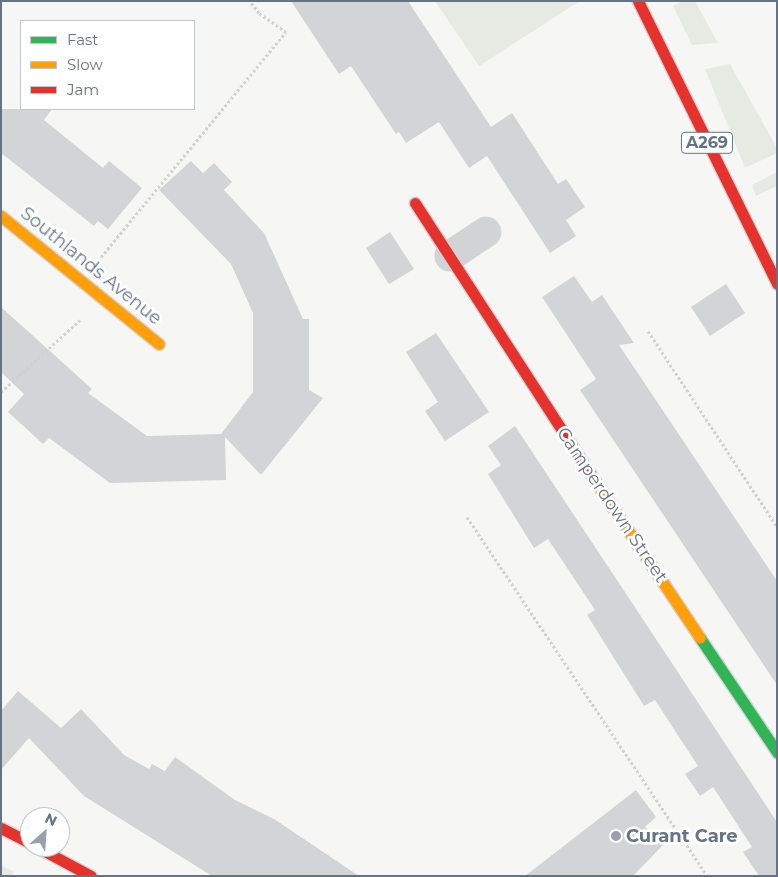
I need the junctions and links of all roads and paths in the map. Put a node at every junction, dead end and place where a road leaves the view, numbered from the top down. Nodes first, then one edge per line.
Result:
1 (250, 1) edge
2 (638, 1) edge
3 (415, 203) dead end
4 (1, 216) edge
5 (486, 232) dead end
6 (450, 256) junction
7 (777, 284) edge
8 (90, 288) junction
9 (648, 331) dead end
10 (159, 344) dead end
11 (1, 392) edge
12 (467, 517) dead end
13 (777, 527) edge
14 (777, 752) edge
15 (1, 828) edge
16 (20, 838) edge
17 (56, 857) edge
18 (91, 876) edge
19 (707, 876) edge

1 - 8 path
2 - 7 street, A269
3 - 6 street, Camperdown Street
4 - 8 street, Southlands Avenue
5 - 6 street
6 - 14 street, Camperdown Street
8 - 10 street, Southlands Avenue
8 - 11 path
9 - 13 path
12 - 19 path
15 - 16 street
17 - 18 street

